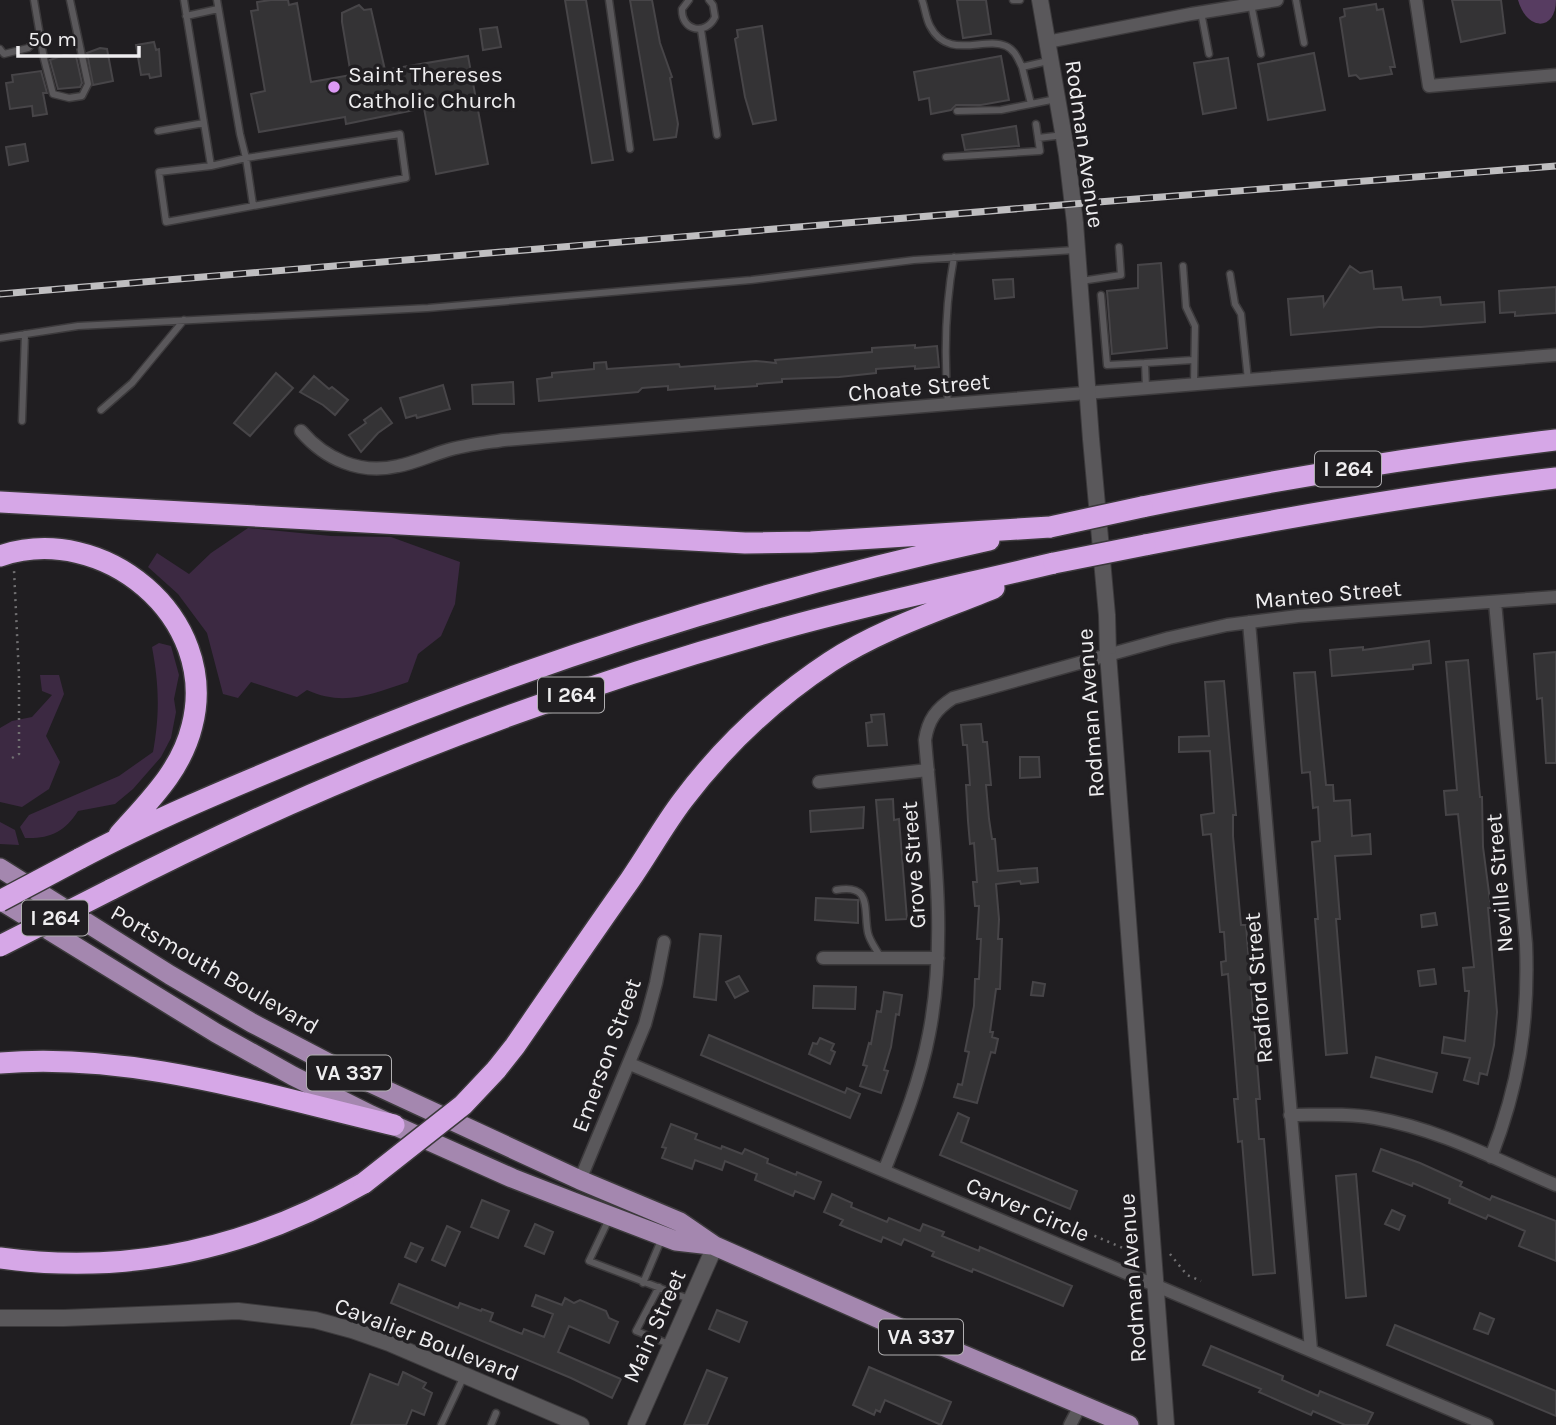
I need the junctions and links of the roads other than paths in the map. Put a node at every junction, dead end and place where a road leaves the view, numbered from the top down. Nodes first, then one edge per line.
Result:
1 (34, 0) edge
2 (70, 0) edge
3 (184, 0) edge
4 (217, 0) edge
5 (609, 0) edge
6 (689, 0) edge
7 (709, 0) edge
8 (922, 0) edge
9 (1013, 0) edge
10 (1020, 0) edge
11 (1040, 0) edge
12 (1276, 0) edge
13 (1296, 0) edge
14 (1416, 0) edge
15 (1251, 4) junction
16 (218, 9) junction
17 (1201, 12) junction
18 (186, 16) junction
19 (701, 30) junction
20 (40, 37) junction
21 (1047, 42) junction
22 (1304, 43) dead end
23 (0, 48) edge
24 (1209, 54) dead end
25 (1261, 54) dead end
26 (1050, 60) junction
27 (1022, 67) junction
28 (1556, 75) edge
29 (1057, 98) junction
30 (1031, 104) junction
31 (957, 111) dead end
32 (204, 123) junction
33 (1036, 124) dead end
34 (158, 131) dead end
35 (717, 135) dead end
36 (1064, 135) junction
37 (1038, 138) junction
38 (630, 149) dead end
39 (946, 157) dead end
40 (246, 159) junction
41 (211, 166) junction
42 (253, 205) junction
43 (1119, 247) dead end
44 (1077, 250) junction
45 (954, 257) junction
46 (1184, 266) dead end
47 (1230, 274) dead end
48 (1079, 281) junction
49 (1101, 295) dead end
50 (184, 320) junction
51 (25, 334) junction
52 (0, 338) edge
53 (1556, 355) edge
54 (1193, 360) junction
55 (1144, 363) junction
56 (1248, 380) junction
57 (1194, 384) junction
58 (1146, 388) junction
59 (1088, 394) junction
60 (948, 405) junction
61 (101, 410) dead end
62 (22, 421) dead end
63 (301, 431) dead end
64 (1556, 440) edge
65 (1556, 478) edge
66 (0, 502) edge
67 (1050, 527) junction
68 (7, 555) edge
69 (1055, 564) junction
70 (1556, 597) edge
71 (1495, 602) junction
72 (1250, 622) junction
73 (1108, 654) junction
74 (928, 770) junction
75 (819, 782) dead end
76 (114, 841) junction
77 (0, 868) edge
78 (836, 890) dead end
79 (0, 901) edge
80 (664, 942) dead end
81 (0, 946) edge
82 (823, 958) dead end
83 (881, 958) junction
84 (938, 958) junction
85 (0, 1063) edge
86 (630, 1064) junction
87 (1290, 1115) junction
88 (394, 1125) junction
89 (1491, 1157) junction
90 (884, 1171) junction
91 (580, 1180) junction
92 (1556, 1185) edge
93 (610, 1216) junction
94 (663, 1236) junction
95 (715, 1246) junction
96 (0, 1258) edge
97 (643, 1283) junction
98 (1156, 1285) junction
99 (659, 1287) junction
100 (691, 1300) junction
101 (0, 1318) edge
102 (671, 1345) junction
103 (1311, 1350) junction
104 (464, 1376) junction
105 (1081, 1404) junction
106 (496, 1413) dead end
107 (442, 1425) edge
108 (491, 1425) edge
109 (581, 1425) edge
110 (636, 1425) edge
111 (1070, 1425) edge
112 (1129, 1425) edge
113 (1166, 1425) edge
114 (1487, 1425) edge

1 - 20 lane
2 - 20 lane
3 - 18 lane
4 - 16 lane
5 - 38 lane
6 - 19 lane
7 - 19 lane
8 - 27 lane
9 - 10 lane
11 - 21 street, Rodman Avenue
12 - 15 street
13 - 22 lane
14 - 28 street
15 - 17 street
15 - 25 lane
16 - 18 lane
16 - 40 lane
17 - 21 street
17 - 24 lane
18 - 32 lane
19 - 35 lane
20 - 23 lane
21 - 26 street, Rodman Avenue
26 - 27 lane
26 - 29 street, Rodman Avenue
27 - 30 lane
29 - 30 lane
29 - 36 street, Rodman Avenue
30 - 31 lane
32 - 34 lane
32 - 41 lane
33 - 37 lane
36 - 37 lane
36 - 44 street, Rodman Avenue
37 - 39 lane
40 - 41 lane
40 - 42 lane
40 - 42 lane
41 - 42 lane
43 - 48 lane
44 - 45 lane
44 - 48 street, Rodman Avenue
45 - 50 lane
45 - 60 lane
46 - 54 lane
47 - 56 lane
48 - 59 street, Rodman Avenue
49 - 55 lane
50 - 51 lane
50 - 61 lane
51 - 52 lane
51 - 62 lane
53 - 56 street, Choate Street
54 - 55 lane
54 - 57 lane
55 - 58 lane
56 - 57 street, Choate Street
57 - 58 street, Choate Street
58 - 59 street, Choate Street
59 - 60 street, Choate Street
59 - 73 street, Rodman Avenue
60 - 63 street, Choate Street
64 - 67 highway, I 264, bridge
65 - 69 highway, I 264, bridge
66 - 67 highway
67 - 76 highway, I 264
68 - 76 highway
69 - 81 highway, I 264, bridge
69 - 96 highway, bridge
70 - 71 street, Manteo Street
71 - 72 street, Manteo Street
71 - 89 street, Neville Street
72 - 73 street, Manteo Street
72 - 87 street, Radford Street
73 - 74 street, Grove Street
73 - 98 street, Rodman Avenue
74 - 75 street, Grove Street
74 - 84 street, Grove Street
76 - 79 highway, I 264, bridge
77 - 91 main road, Portsmouth Boulevard / VA 337
78 - 83 lane
79 - 88 main road, Portsmouth Boulevard / VA 337
80 - 86 street, Emerson Street
82 - 83 street, Grove Street
83 - 84 street, Grove Street
84 - 90 street, Grove Street
85 - 88 highway
86 - 90 street, Carver Circle
86 - 91 street, Emerson Street
87 - 89 street
87 - 103 street, Radford Street
88 - 93 main road, Portsmouth Boulevard / VA 337
89 - 92 street
90 - 98 street, Carver Circle
91 - 95 main road, Portsmouth Boulevard / VA 337
93 - 94 main road, Portsmouth Boulevard / VA 337
93 - 97 lane
94 - 95 main road, Portsmouth Boulevard / VA 337
94 - 97 lane
95 - 100 street, Main Street
95 - 105 main road, Portsmouth Boulevard / VA 337
97 - 99 lane
98 - 103 street, Carver Circle
98 - 113 street, Rodman Avenue
99 - 100 lane
99 - 102 lane
100 - 102 street, Main Street
101 - 104 street, Cavalier Boulevard
102 - 110 street, Main Street
103 - 114 street, Carver Circle
104 - 107 lane
104 - 109 street, Cavalier Boulevard
105 - 111 street
105 - 112 main road, Portsmouth Boulevard / VA 337
106 - 108 lane

